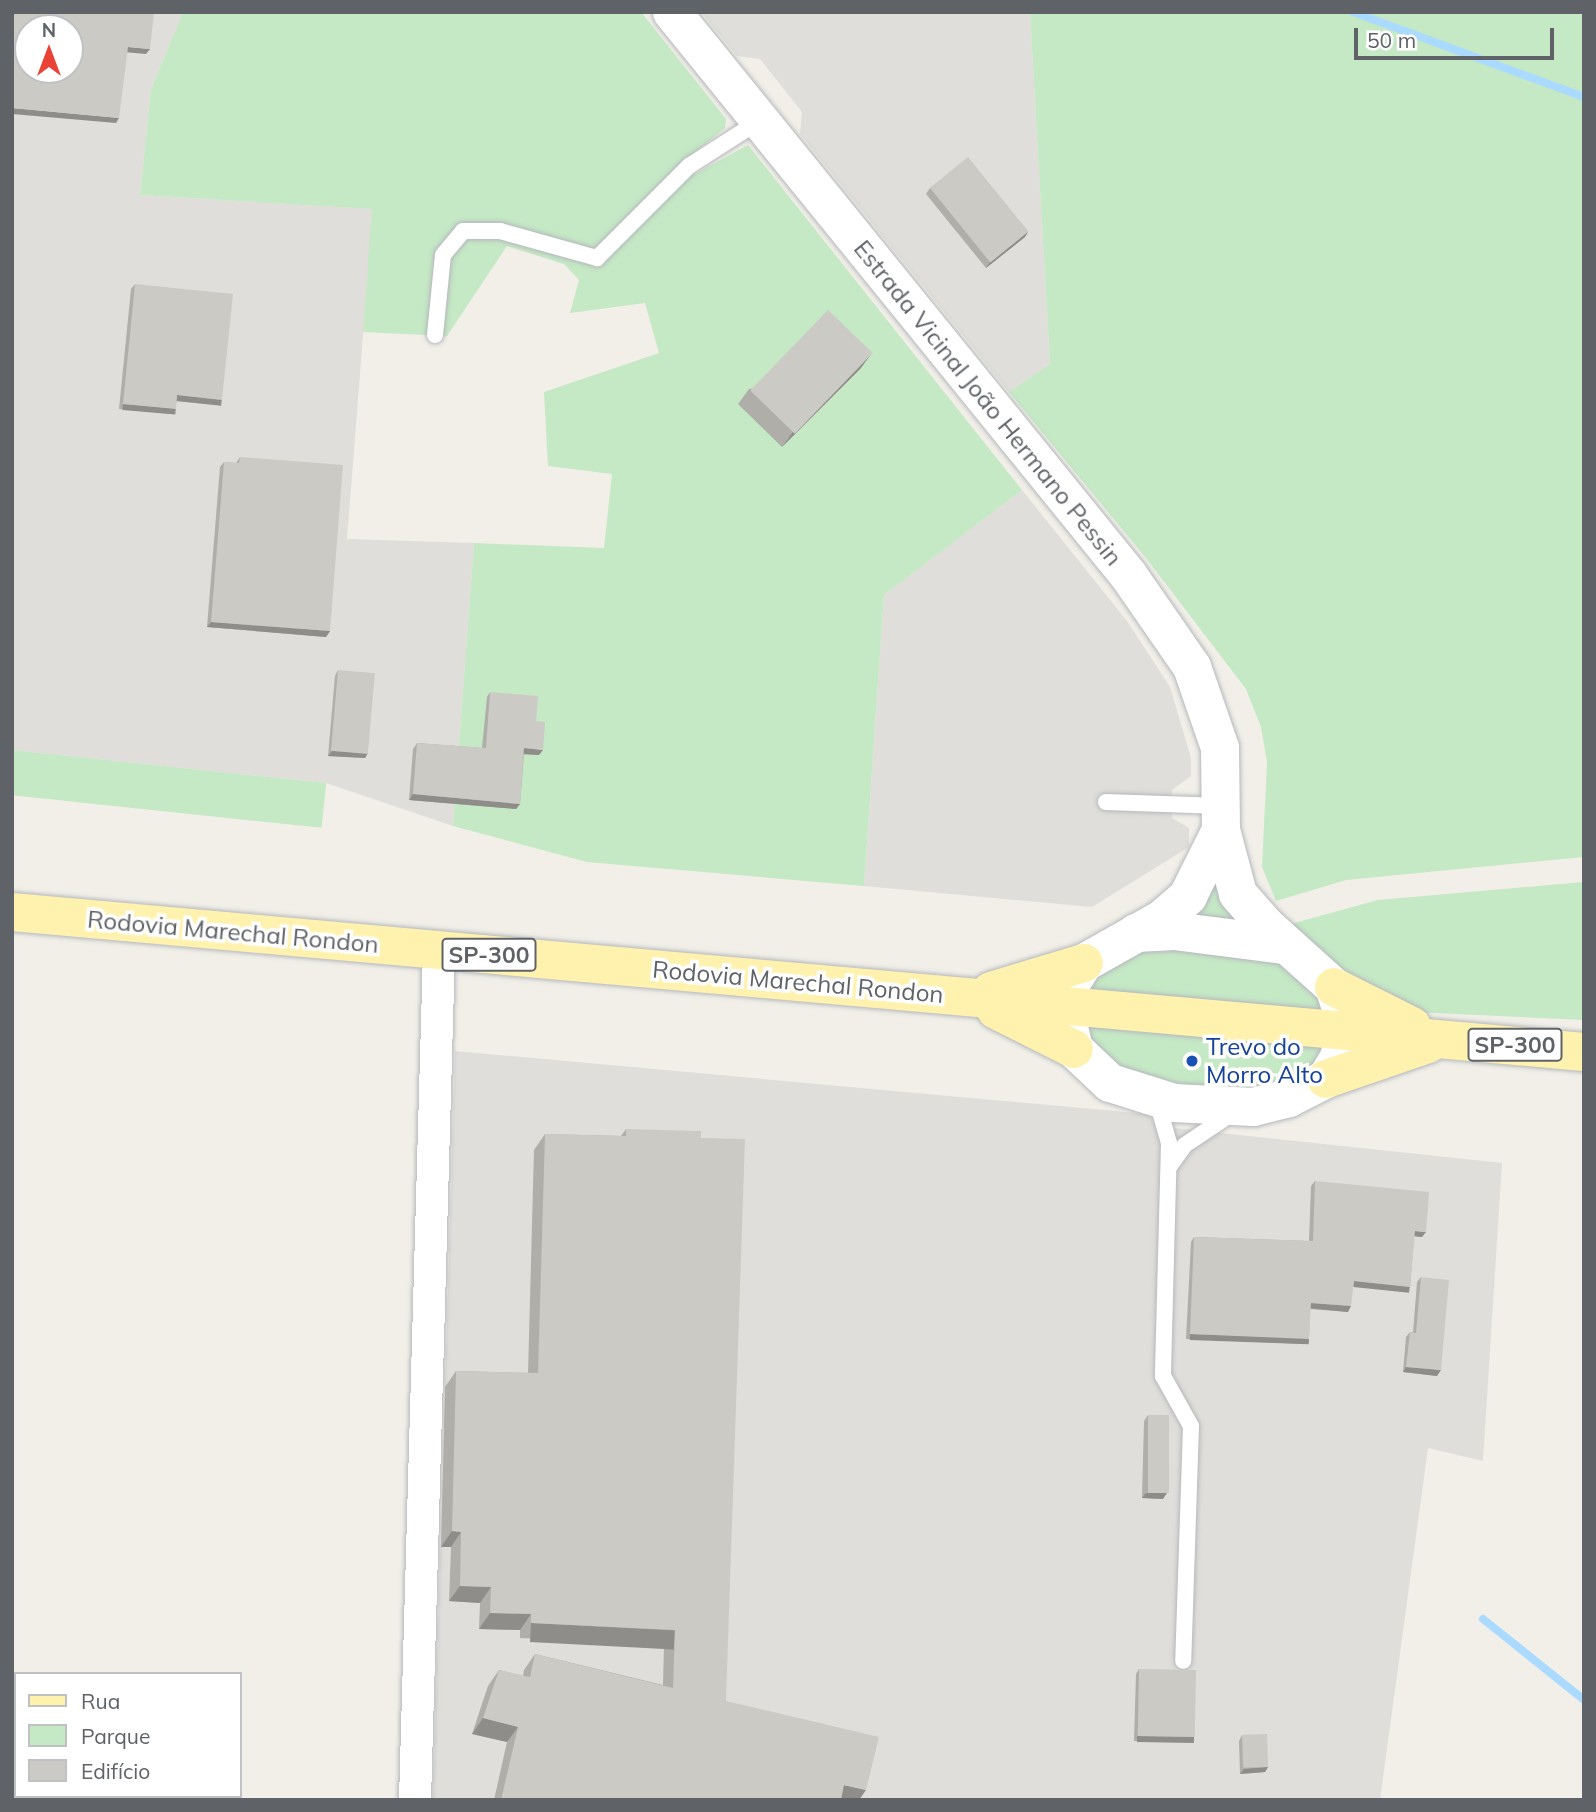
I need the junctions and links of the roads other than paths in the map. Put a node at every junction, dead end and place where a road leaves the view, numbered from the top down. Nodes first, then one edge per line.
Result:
1 (672, 12) edge
2 (759, 121) junction
3 (435, 335) dead end
4 (1106, 802) dead end
5 (1222, 818) junction
6 (12, 912) edge
7 (1136, 933) junction
8 (1285, 945) junction
9 (439, 950) junction
10 (1084, 963) junction
11 (1334, 986) junction
12 (965, 997) junction
13 (1064, 1006) junction
14 (1345, 1030) junction
15 (1447, 1039) junction
16 (1074, 1049) junction
17 (1584, 1052) edge
18 (1326, 1079) junction
19 (1156, 1099) junction
20 (1241, 1108) junction
21 (1168, 1169) junction
22 (1183, 1661) dead end
23 (415, 1800) edge

1 - 2 main road, Estrada Vicinal João Hermano Pessin
2 - 3 lane
2 - 5 main road, Estrada Vicinal João Hermano Pessin
4 - 5 lane
5 - 7 main road, Estrada Vicinal João Hermano Pessin
5 - 8 main road, Estrada Vicinal João Hermano Pessin
6 - 9 main road, Rodovia Marechal Rondon / SP-300
7 - 8 main road
7 - 10 main road, Estrada Vicinal João Hermano Pessin
8 - 11 main road, Estrada Vicinal João Hermano Pessin
9 - 12 main road, Rodovia Marechal Rondon / SP-300
9 - 23 street
10 - 12 main road
10 - 13 main road
11 - 14 main road
11 - 15 main road
12 - 13 main road, Rodovia Marechal Rondon / SP-300
12 - 16 main road
13 - 14 main road, Rodovia Marechal Rondon / SP-300
13 - 16 main road
14 - 15 main road, Rodovia Marechal Rondon / SP-300
14 - 18 main road
15 - 17 main road, Rodovia Marechal Rondon / SP-300
15 - 18 main road
16 - 19 main road
18 - 20 main road
19 - 20 main road
19 - 21 lane
20 - 21 lane
21 - 22 lane

